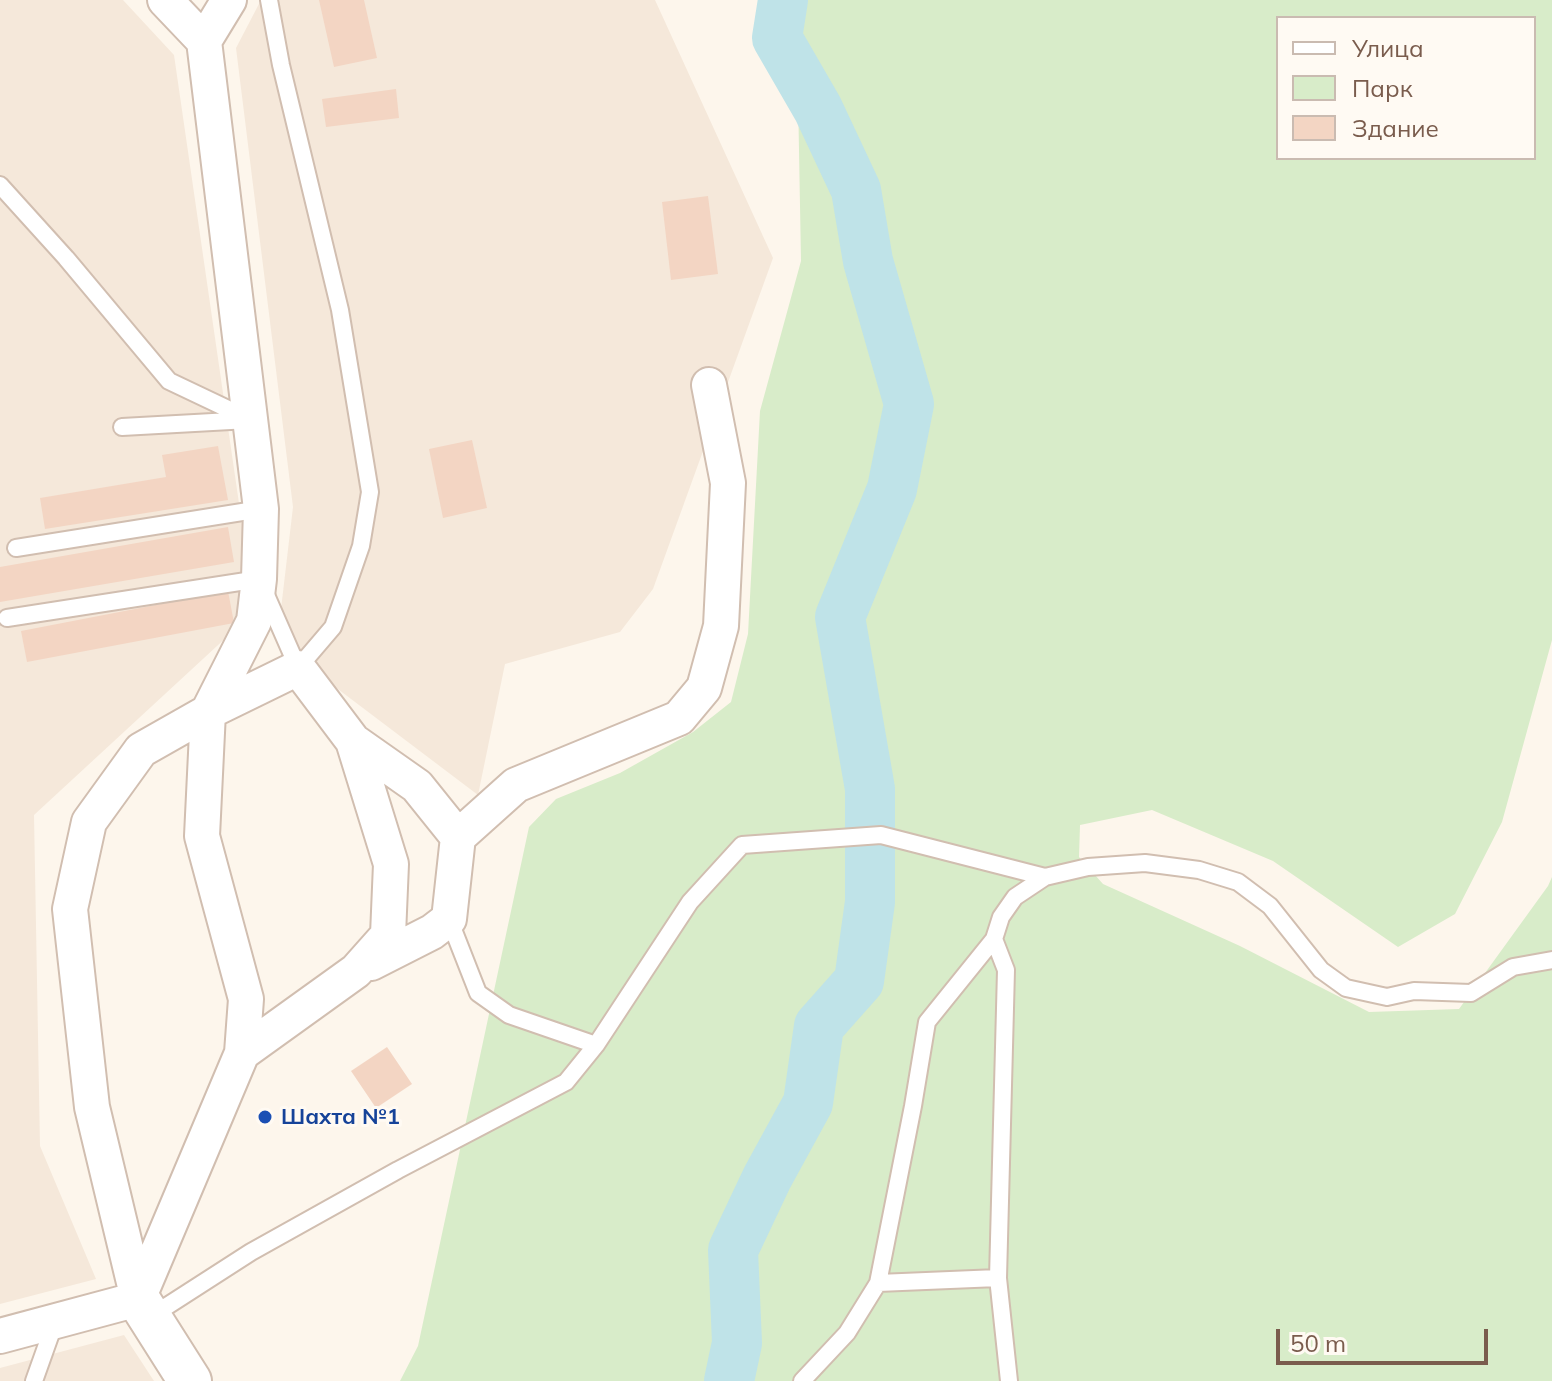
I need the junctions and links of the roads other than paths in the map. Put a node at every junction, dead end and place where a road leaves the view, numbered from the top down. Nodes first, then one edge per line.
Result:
1 (165, 0) edge
2 (229, 0) edge
3 (269, 0) edge
4 (204, 41) junction
5 (0, 185) edge
6 (709, 385) dead end
7 (251, 419) junction
8 (122, 427) dead end
9 (261, 509) junction
10 (16, 548) dead end
11 (259, 579) junction
12 (7, 618) dead end
13 (298, 668) junction
14 (208, 712) junction
15 (353, 741) junction
16 (458, 837) junction
17 (1045, 877) junction
18 (449, 919) junction
19 (994, 939) junction
20 (1552, 960) edge
21 (356, 971) junction
22 (596, 1045) junction
23 (242, 1053) junction
24 (998, 1278) junction
25 (878, 1283) junction
26 (144, 1308) junction
27 (55, 1321) junction
28 (0, 1336) edge
29 (34, 1381) edge
30 (190, 1381) edge
31 (802, 1381) edge
32 (1009, 1381) edge

1 - 4 street
2 - 4 street
3 - 13 lane
4 - 7 street
5 - 7 lane
6 - 16 street
7 - 8 lane
7 - 9 street
9 - 10 lane
9 - 11 street
11 - 12 lane
11 - 13 lane
11 - 14 street
13 - 14 street
13 - 15 street
14 - 23 street
14 - 26 street
15 - 16 street
15 - 21 street
16 - 18 street
17 - 19 lane
17 - 20 lane
17 - 22 lane
18 - 21 street
18 - 22 lane
19 - 24 lane
19 - 25 lane
21 - 23 street
22 - 26 lane
23 - 26 street
24 - 25 lane
24 - 32 lane
25 - 31 lane
26 - 27 street
26 - 30 street
27 - 28 street
27 - 29 lane

